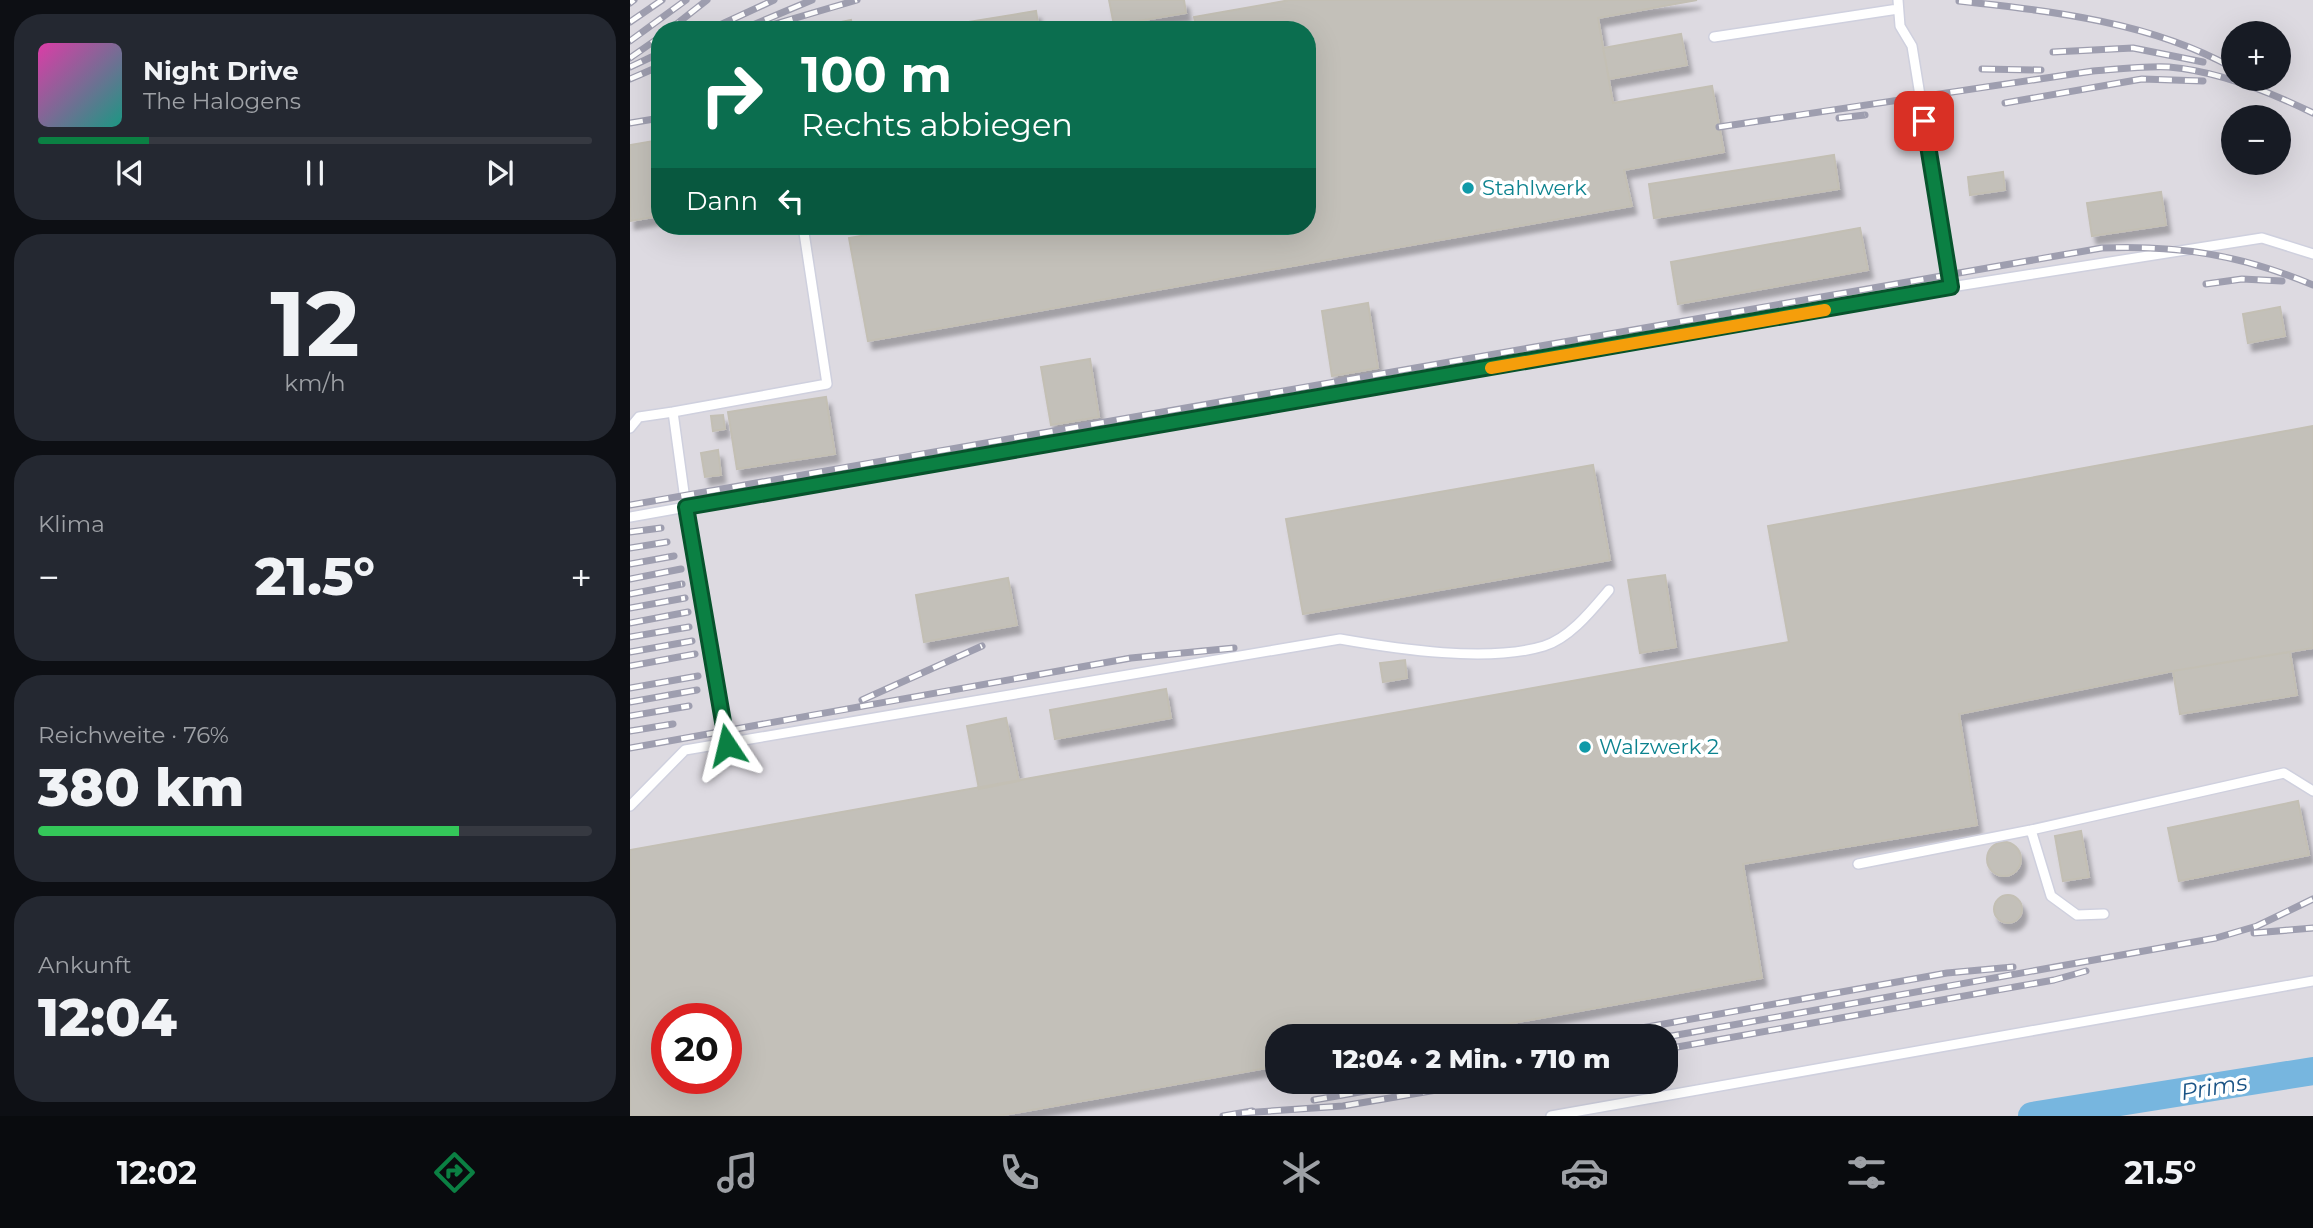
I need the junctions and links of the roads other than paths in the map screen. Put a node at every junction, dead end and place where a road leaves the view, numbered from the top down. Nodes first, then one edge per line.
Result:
1 (1898, 5) edge
2 (1714, 37) dead end
3 (804, 235) edge
4 (2313, 254) edge
5 (1951, 287) junction
6 (673, 412) junction
7 (630, 428) edge
8 (686, 507) junction
9 (630, 517) edge
10 (1609, 590) dead end
11 (727, 745) junction
12 (2313, 791) edge
13 (630, 806) edge
14 (2031, 830) junction
15 (1858, 864) dead end
16 (2104, 914) dead end
17 (2313, 981) edge
18 (1551, 1116) edge

1 - 2 lane
1 - 5 lane
3 - 6 lane
4 - 5 lane
5 - 8 lane
6 - 7 lane
6 - 8 lane
8 - 9 lane
8 - 11 lane
10 - 11 lane
11 - 13 lane
12 - 14 lane
14 - 15 lane
14 - 16 lane
17 - 18 lane

